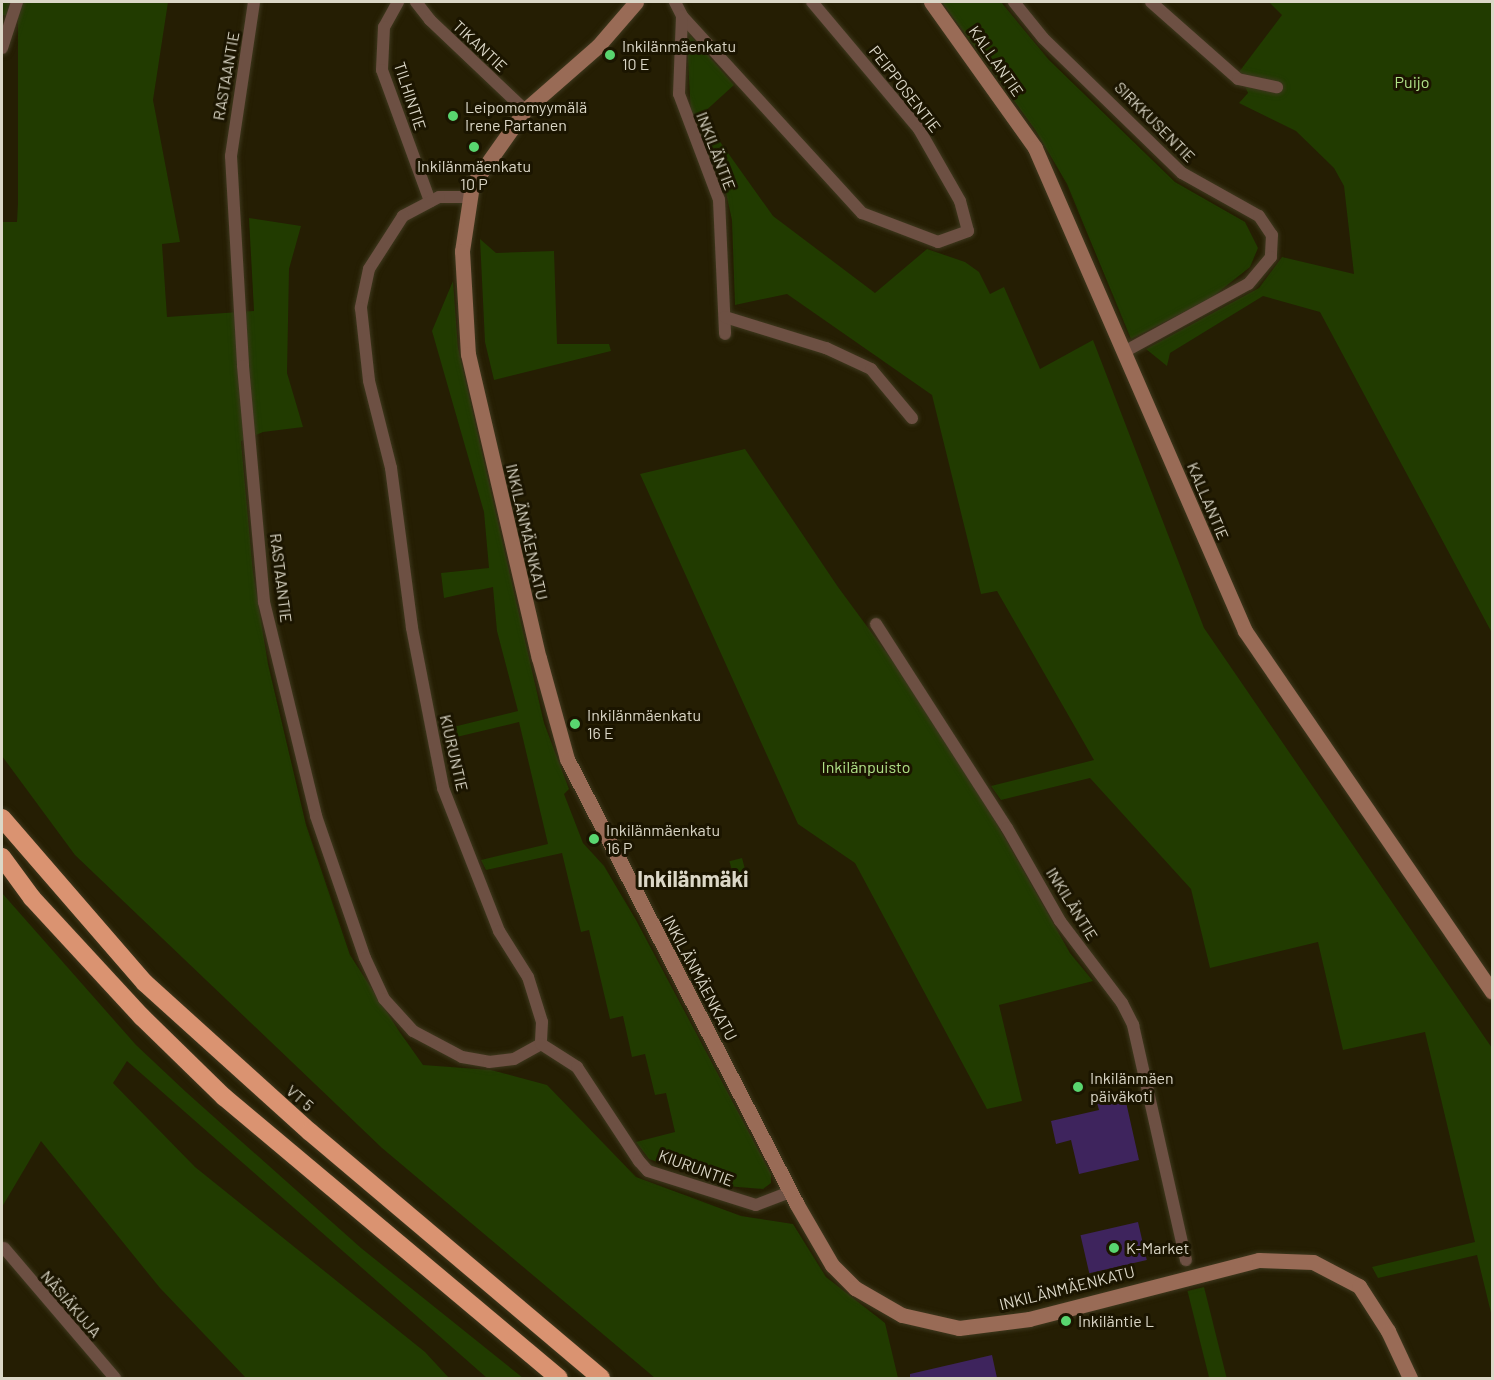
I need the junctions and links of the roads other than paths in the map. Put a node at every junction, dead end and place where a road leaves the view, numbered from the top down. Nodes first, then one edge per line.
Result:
1 (16, 2) edge
2 (254, 2) edge
3 (398, 2) edge
4 (416, 2) edge
5 (636, 2) edge
6 (675, 2) edge
7 (812, 2) edge
8 (931, 2) edge
9 (1014, 2) edge
10 (1151, 2) edge
11 (682, 16) junction
12 (2, 48) edge
13 (1277, 87) dead end
14 (525, 110) junction
15 (468, 198) junction
16 (430, 201) junction
17 (724, 317) junction
18 (725, 334) dead end
19 (1124, 352) junction
20 (912, 418) dead end
21 (876, 624) dead end
22 (2, 818) edge
23 (2, 857) edge
24 (1492, 992) edge
25 (541, 1044) junction
26 (790, 1192) junction
27 (4, 1248) dead end
28 (1186, 1260) dead end
29 (115, 1378) edge
30 (559, 1378) edge
31 (601, 1378) edge
32 (1410, 1378) edge

1 - 12 street
2 - 25 street, RASTAANTIE
3 - 16 street, TILHINTIE
4 - 14 street, TIKANTIE
5 - 14 street, INKILÄNMÄENKATU
6 - 11 street
7 - 11 street, PEIPPOSENTIE
8 - 19 street, KALLANTIE
9 - 19 street, SIRKKUSENTIE
10 - 13 street
11 - 17 street, INKILÄNTIE
14 - 15 street, INKILÄNMÄENKATU
15 - 16 street, KIURUNTIE
15 - 26 street, INKILÄNMÄENKATU
16 - 25 street, KIURUNTIE
17 - 18 street, INKILÄNTIE
17 - 20 street
19 - 24 street, KALLANTIE
21 - 28 street, INKILÄNTIE
22 - 31 highway, VT 5
23 - 30 highway
25 - 26 street, KIURUNTIE
26 - 32 street, INKILÄNMÄENKATU
27 - 29 street, NÄSIÄKUJA

